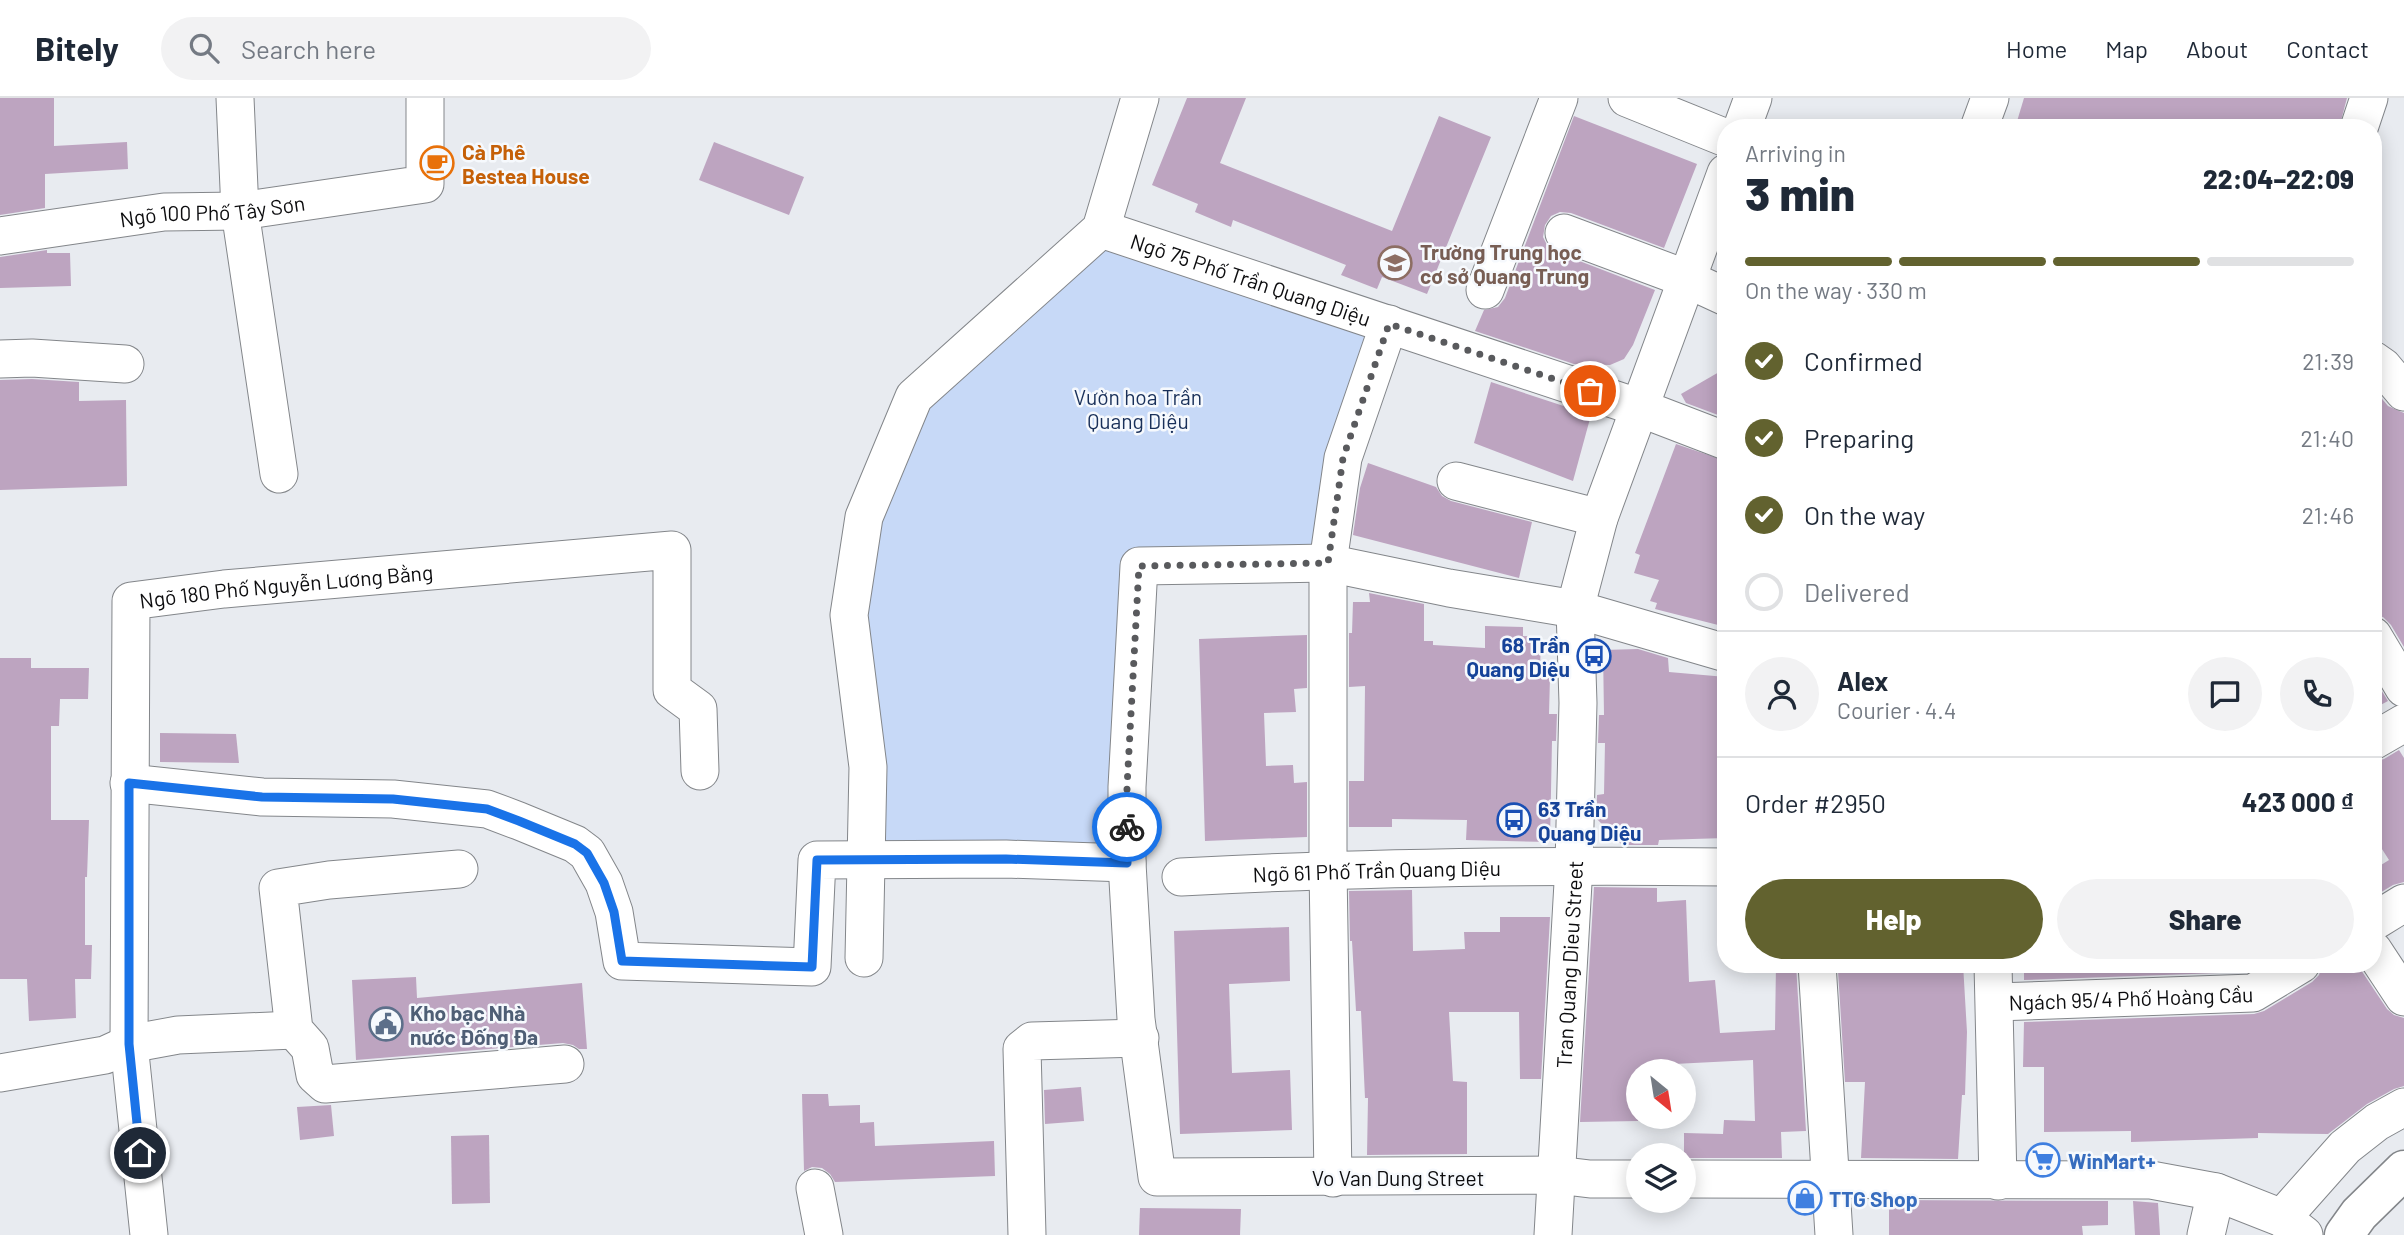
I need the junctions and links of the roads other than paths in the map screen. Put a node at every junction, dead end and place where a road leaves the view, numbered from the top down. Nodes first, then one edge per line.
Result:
1 (236, 98) edge
2 (425, 98) edge
3 (1140, 98) edge
4 (1559, 98) edge
5 (1627, 98) edge
6 (1752, 98) edge
7 (1990, 98) edge
8 (2369, 98) edge
9 (1745, 119) edge
10 (1982, 119) edge
11 (2363, 119) edge
12 (1717, 134) edge
13 (1717, 197) edge
14 (240, 211) junction
15 (1101, 229) junction
16 (1563, 233) dead end
17 (0, 236) edge
18 (1687, 279) junction
19 (1485, 289) dead end
20 (1717, 293) edge
21 (1389, 324) junction
22 (0, 359) edge
23 (125, 364) dead end
24 (2382, 366) edge
25 (2404, 392) edge
26 (1640, 408) junction
27 (1717, 438) edge
28 (279, 474) dead end
29 (1456, 481) dead end
30 (1599, 518) junction
31 (1328, 563) junction
32 (1575, 609) junction
33 (1717, 650) edge
34 (2382, 651) edge
35 (2404, 688) edge
36 (2404, 723) edge
37 (2382, 736) edge
38 (700, 771) dead end
39 (129, 783) junction
40 (865, 859) junction
41 (1127, 863) junction
42 (1574, 865) junction
43 (1717, 867) edge
44 (459, 869) dead end
45 (1328, 869) junction
46 (1181, 877) dead end
47 (2404, 903) edge
48 (2382, 916) edge
49 (864, 958) dead end
50 (2382, 964) edge
51 (1818, 973) edge
52 (1993, 973) edge
53 (2286, 973) edge
54 (2404, 997) edge
55 (1995, 1002) junction
56 (294, 1030) junction
57 (1140, 1038) junction
58 (129, 1044) junction
59 (565, 1065) dead end
60 (0, 1073) edge
61 (2404, 1107) edge
62 (2404, 1170) edge
63 (1557, 1175) junction
64 (1332, 1178) junction
65 (1626, 1179) edge
66 (1696, 1179) edge
67 (1830, 1179) junction
68 (1998, 1181) junction
69 (815, 1188) dead end
70 (2216, 1192) junction
71 (2293, 1227) edge
72 (149, 1235) edge
73 (824, 1235) edge
74 (1027, 1235) edge
75 (1553, 1235) edge
76 (1834, 1235) edge
77 (2206, 1235) edge
78 (2344, 1235) edge

1 - 14 street
2 - 14 street, Ngõ 100 Phố Tây Sơn
3 - 15 street
4 - 19 street
5 - 12 street
6 - 9 street
7 - 10 street
8 - 11 street
13 - 18 street, Tran Quang Dieu Street
14 - 17 street, Ngõ 100 Phố Tây Sơn
14 - 28 street
15 - 21 street, Ngõ 75 Phố Trần Quang Diệu
15 - 40 street
16 - 18 street
18 - 20 street
18 - 26 street, Tran Quang Dieu Street
21 - 26 street, Ngõ 75 Phố Trần Quang Diệu
21 - 31 street
22 - 23 street
24 - 25 street
26 - 27 street, Ngõ 75 Phố Trần Quang Diệu
26 - 30 street, Tran Quang Dieu Street
29 - 30 street
30 - 32 street, Tran Quang Dieu Street
31 - 32 street
31 - 41 street
31 - 45 street
32 - 33 street
32 - 42 street, Tran Quang Dieu Street
34 - 35 street
36 - 37 street
38 - 39 street, Ngõ 180 Phố Nguyễn Lương Bằng
39 - 40 street
39 - 58 street, Ngõ 180 Phố Nguyễn Lương Bằng
40 - 41 street
40 - 49 street
41 - 57 street
42 - 43 street, Ngõ 61 Phố Trần Quang Diệu
42 - 45 street, Ngõ 61 Phố Trần Quang Diệu
42 - 63 street, Tran Quang Dieu Street
44 - 56 street
45 - 46 street, Ngõ 61 Phố Trần Quang Diệu
45 - 64 street
47 - 48 street
50 - 54 street
51 - 67 street
52 - 55 street
53 - 55 street, Ngách 95/4 Phố Hoàng Cầu
55 - 68 street
56 - 58 street
56 - 59 street
57 - 64 street, Vo Van Dung Street
57 - 74 street
58 - 60 street
58 - 72 street, Ngõ 180 Phố Nguyễn Lương Bằng
61 - 71 street
62 - 78 main road
63 - 64 street, Vo Van Dung Street
63 - 65 street, Vo Van Dung Street
63 - 75 street, Tran Quang Dieu Street
66 - 67 street
67 - 68 street
67 - 76 street
68 - 70 street
69 - 73 street
70 - 71 street
70 - 77 street

